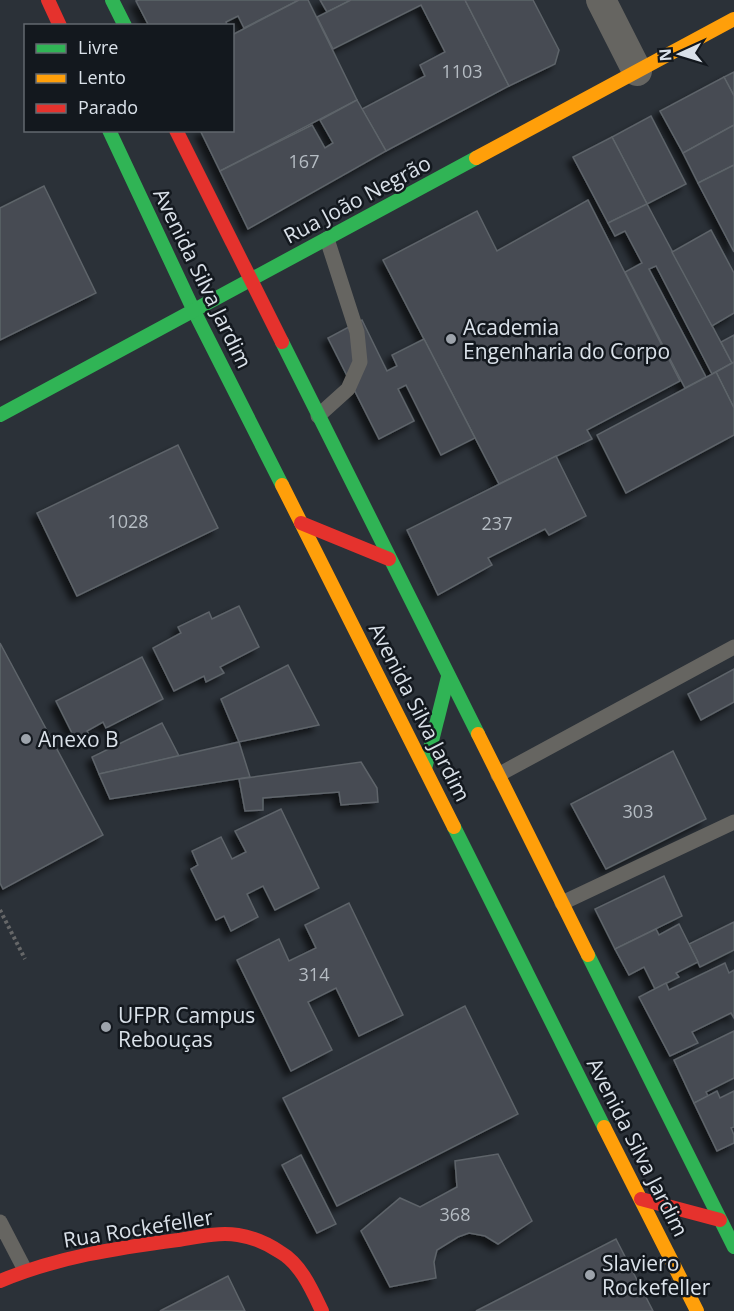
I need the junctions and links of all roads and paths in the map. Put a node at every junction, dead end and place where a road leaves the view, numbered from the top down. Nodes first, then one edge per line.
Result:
1 (48, 0) edge
2 (112, 0) edge
3 (602, 0) edge
4 (734, 19) edge
5 (59, 24) edge
6 (124, 24) edge
7 (637, 71) junction
8 (177, 132) edge
9 (115, 135) edge
10 (327, 239) junction
11 (250, 280) junction
12 (194, 311) junction
13 (0, 415) edge
14 (318, 416) junction
15 (301, 523) junction
16 (389, 559) junction
17 (734, 647) edge
18 (448, 677) junction
19 (425, 769) junction
20 (498, 775) junction
21 (734, 822) edge
22 (562, 903) junction
23 (0, 910) edge
24 (26, 959) dead end
25 (641, 1199) junction
26 (720, 1220) junction
27 (0, 1222) edge
28 (734, 1247) edge
29 (25, 1270) junction
30 (0, 1281) edge
31 (322, 1311) edge
32 (698, 1311) edge

1 - 5 main road
2 - 6 main road
3 - 7 street
4 - 7 main road, Rua João Negrão
7 - 10 main road, Rua João Negrão
8 - 11 main road, Avenida Silva Jardim
9 - 12 main road, Avenida Silva Jardim
10 - 11 main road, Rua João Negrão
10 - 14 lane
11 - 12 main road, Rua João Negrão
11 - 14 main road, Avenida Silva Jardim
12 - 13 main road, Rua João Negrão
12 - 15 main road, Avenida Silva Jardim
14 - 16 main road, Avenida Silva Jardim
15 - 16 main road
15 - 19 main road, Avenida Silva Jardim
16 - 18 main road, Avenida Silva Jardim
17 - 20 lane
18 - 19 main road
18 - 20 main road, Avenida Silva Jardim
19 - 25 main road, Avenida Silva Jardim
20 - 22 main road, Avenida Silva Jardim
21 - 22 lane
22 - 26 main road, Avenida Silva Jardim
23 - 24 path
25 - 26 main road
25 - 32 main road, Avenida Silva Jardim
26 - 28 main road, Avenida Silva Jardim
27 - 29 lane
29 - 30 main road, Rua Rockefeller
29 - 31 main road, Rua Rockefeller

